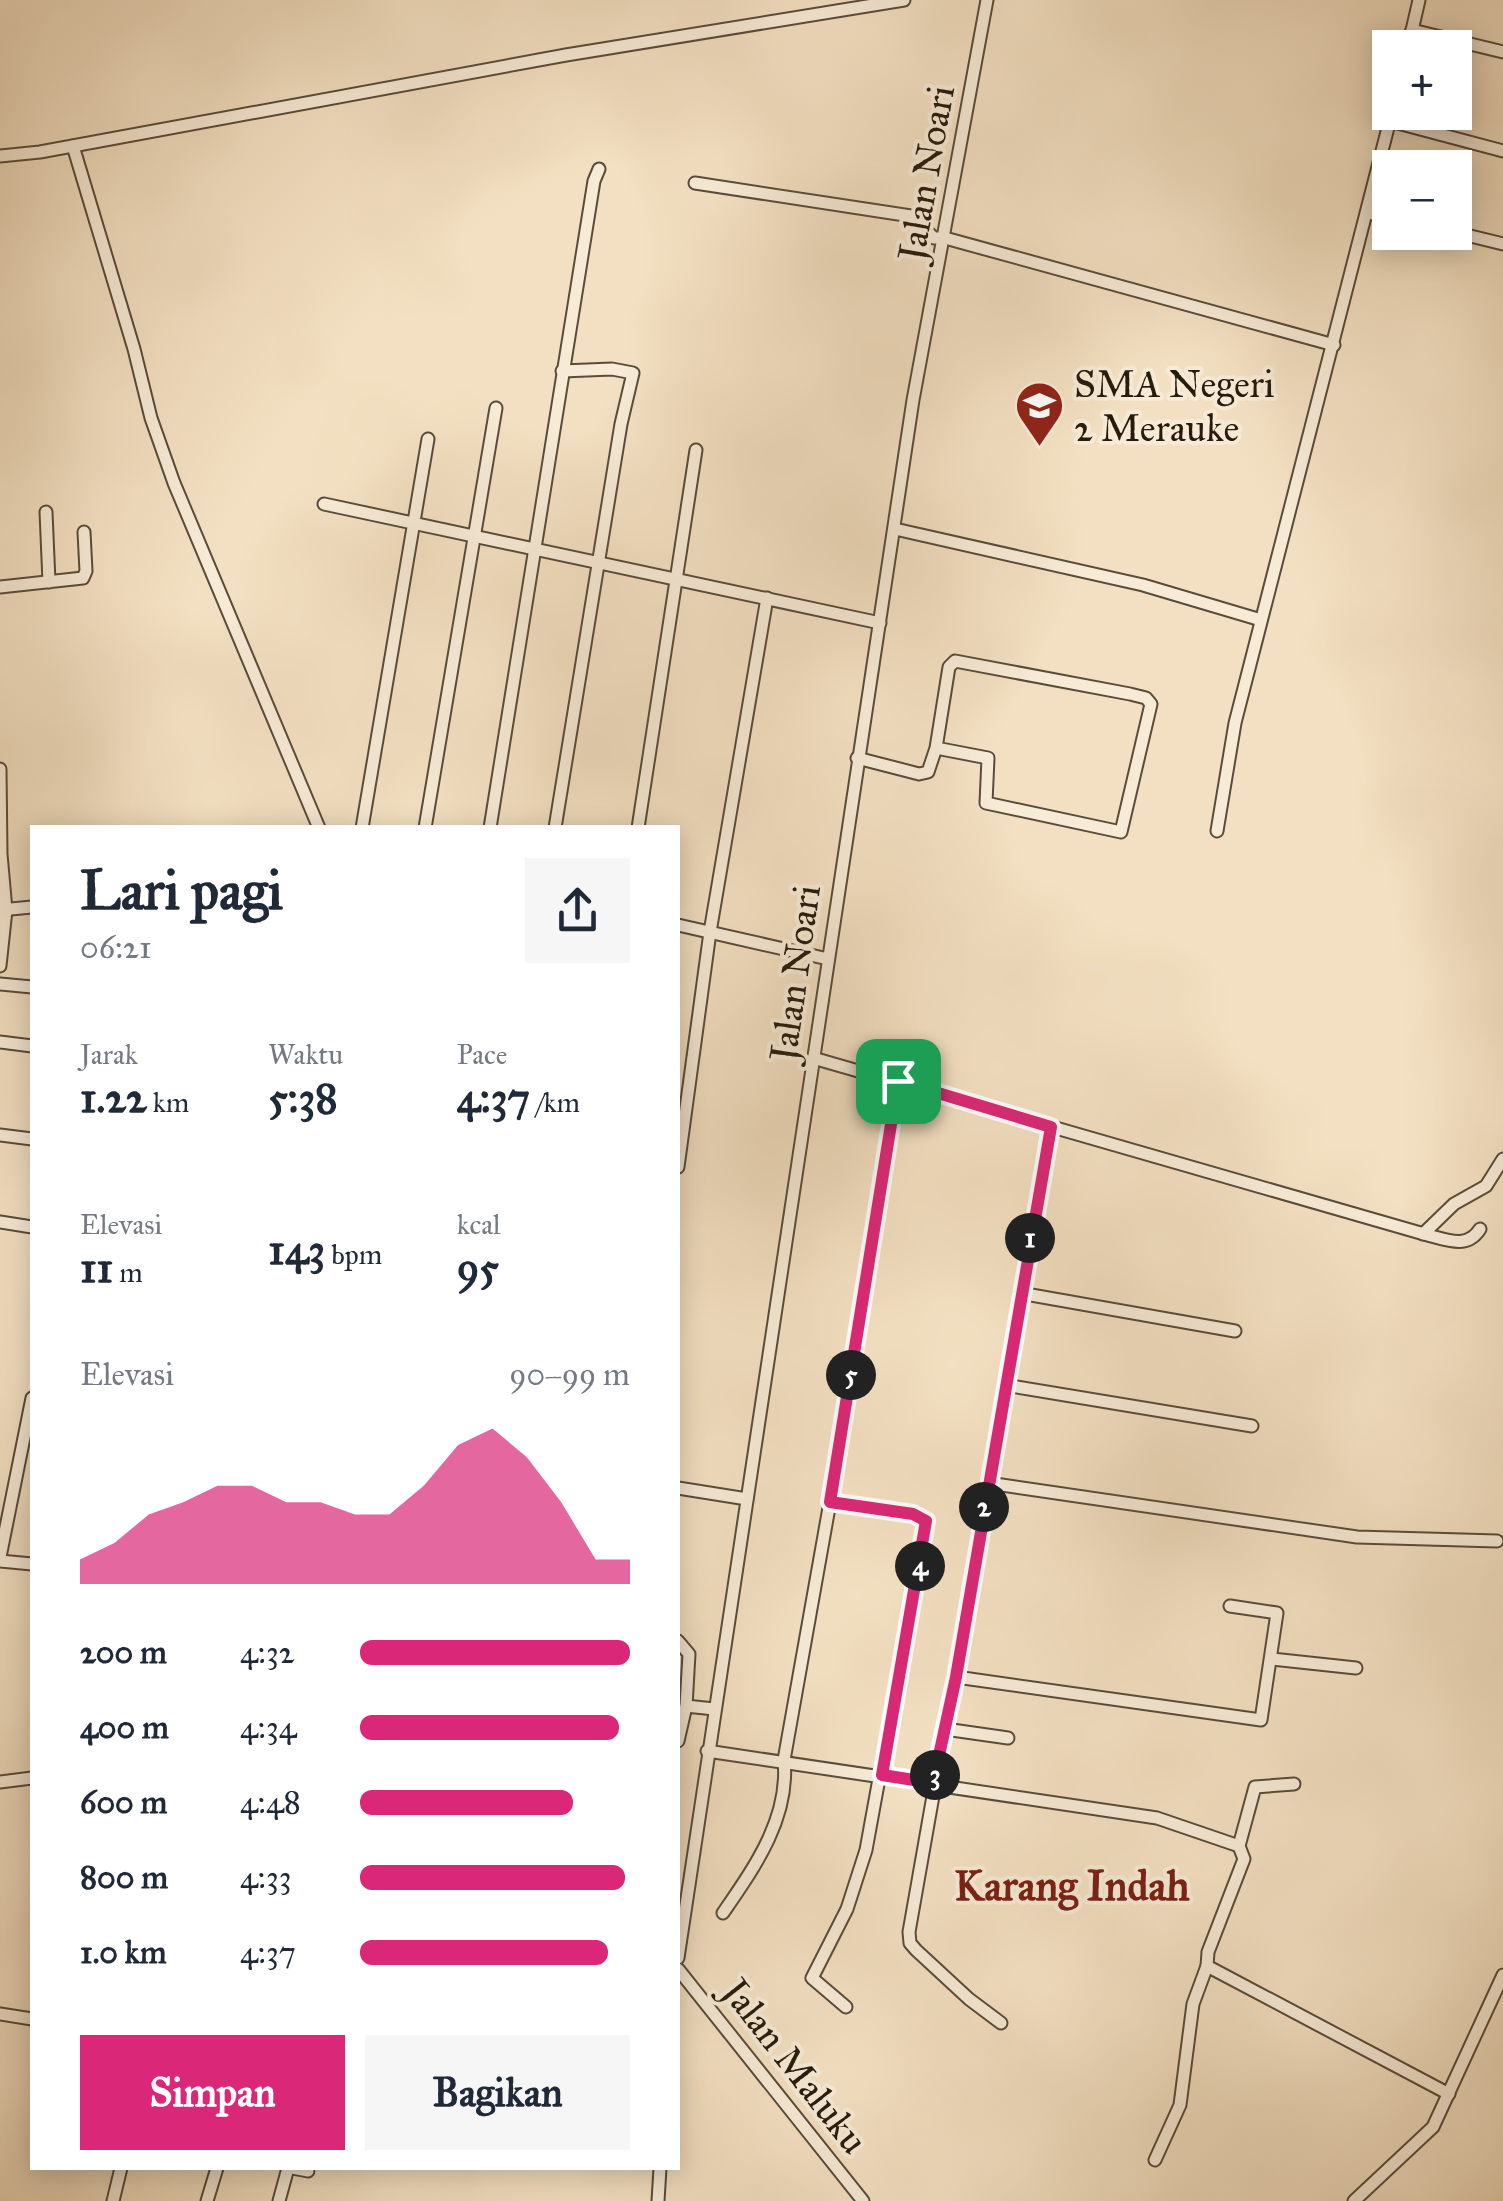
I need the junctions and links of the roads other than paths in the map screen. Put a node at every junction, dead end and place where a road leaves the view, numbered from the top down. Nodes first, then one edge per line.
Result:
1 (904, 0) edge
2 (987, 0) edge
3 (1420, 0) edge
4 (1412, 30) edge
5 (1472, 45) edge
6 (1503, 52) edge
7 (1388, 130) edge
8 (1434, 130) edge
9 (73, 146) junction
10 (1503, 151) edge
11 (0, 156) edge
12 (599, 169) dead end
13 (695, 183) dead end
14 (1368, 212) junction
15 (1372, 213) edge
16 (1472, 236) edge
17 (945, 238) junction
18 (1503, 244) edge
19 (1334, 345) junction
20 (562, 371) junction
21 (496, 408) dead end
22 (428, 440) dead end
23 (696, 450) dead end
24 (324, 504) dead end
25 (46, 512) dead end
26 (413, 523) junction
27 (895, 529) junction
28 (84, 532) dead end
29 (476, 536) junction
30 (536, 548) junction
31 (599, 562) junction
32 (678, 579) junction
33 (50, 582) junction
34 (0, 587) edge
35 (767, 598) junction
36 (1261, 620) junction
37 (880, 623) junction
38 (936, 748) junction
39 (857, 758) junction
40 (0, 769) edge
41 (318, 825) edge
42 (363, 825) edge
43 (426, 825) edge
44 (490, 825) edge
45 (555, 825) edge
46 (638, 825) edge
47 (1218, 832) dead end
48 (30, 906) edge
49 (3, 910) edge
50 (680, 925) edge
51 (710, 932) junction
52 (828, 960) junction
53 (0, 966) edge
54 (0, 984) edge
55 (30, 987) edge
56 (0, 1042) edge
57 (30, 1046) edge
58 (813, 1058) junction
59 (898, 1081) junction
60 (1051, 1127) junction
61 (0, 1135) edge
62 (30, 1139) edge
63 (680, 1151) edge
64 (1503, 1159) edge
65 (0, 1222) edge
66 (30, 1227) edge
67 (1480, 1229) dead end
68 (1422, 1234) junction
69 (1020, 1293) junction
70 (1235, 1331) dead end
71 (1005, 1384) junction
72 (30, 1408) edge
73 (1252, 1426) dead end
74 (988, 1482) junction
75 (680, 1488) edge
76 (747, 1499) junction
77 (830, 1502) junction
78 (1497, 1541) dead end
79 (0, 1559) edge
80 (30, 1564) edge
81 (1230, 1606) dead end
82 (680, 1643) edge
83 (1272, 1659) junction
84 (1356, 1668) dead end
85 (956, 1677) junction
86 (686, 1706) junction
87 (714, 1709) junction
88 (945, 1729) junction
89 (680, 1732) edge
90 (1008, 1738) dead end
91 (708, 1751) junction
92 (784, 1760) junction
93 (882, 1775) junction
94 (30, 1778) edge
95 (0, 1782) edge
96 (933, 1783) junction
97 (1294, 1784) dead end
98 (1239, 1846) junction
99 (684, 1854) edge
100 (724, 1913) dead end
101 (680, 1923) edge
102 (1207, 1966) junction
103 (680, 1972) edge
104 (1503, 1975) edge
105 (846, 2007) dead end
106 (0, 2014) edge
107 (30, 2019) edge
108 (1001, 2023) dead end
109 (1446, 2092) junction
110 (1155, 2160) dead end
111 (121, 2170) edge
112 (215, 2170) edge
113 (289, 2170) edge
114 (302, 2170) edge
115 (660, 2170) edge
116 (308, 2171) dead end
117 (114, 2201) edge
118 (207, 2201) edge
119 (279, 2201) edge
120 (658, 2201) edge
121 (863, 2201) edge
122 (1354, 2201) edge

1 - 9 street
2 - 17 street, Jalan Noari
3 - 4 street
5 - 6 street
7 - 14 street
8 - 10 street
9 - 11 street
9 - 41 street
12 - 20 street
13 - 17 street
14 - 15 street
14 - 19 street
16 - 18 street
17 - 19 street
17 - 27 street, Jalan Noari
19 - 36 street
20 - 30 street
20 - 31 street
21 - 29 street
22 - 26 street
23 - 32 street
24 - 26 street
25 - 33 street
26 - 29 street
26 - 42 street
27 - 36 street
27 - 37 street, Jalan Noari
28 - 33 street
29 - 30 street
29 - 43 street
30 - 31 street
30 - 44 street
31 - 32 street
31 - 45 street
32 - 35 street
32 - 46 street
33 - 34 street
35 - 37 street
35 - 51 street
36 - 47 street
37 - 39 street, Jalan Noari
38 - 38 street
38 - 39 street
39 - 52 street, Jalan Noari
40 - 49 street
48 - 49 street
49 - 53 street
50 - 51 street
51 - 52 street
51 - 63 street
52 - 58 street, Jalan Noari
54 - 55 street
56 - 57 street
58 - 59 street
58 - 76 street, Jalan Noari
59 - 60 street
59 - 77 street
60 - 68 street
60 - 69 street
61 - 62 street
64 - 68 street
65 - 66 street
67 - 68 street
69 - 70 street
69 - 71 street
71 - 73 street
71 - 74 street
72 - 79 street
74 - 78 street
74 - 85 street
75 - 76 street
76 - 87 street, Jalan Noari
77 - 92 street
77 - 93 street
79 - 80 street
81 - 83 street
82 - 86 street
83 - 84 street
83 - 85 street
85 - 88 street
86 - 87 street
86 - 89 street
87 - 91 street, Jalan Noari
88 - 90 street
88 - 96 street
91 - 92 street
91 - 99 street, Jalan Noari
92 - 93 street
92 - 100 street
93 - 96 street
93 - 105 street
94 - 95 street
96 - 98 street
96 - 108 street
97 - 98 street
98 - 102 street
99 - 101 street, Jalan Noari
102 - 109 street
102 - 110 street
103 - 121 street, Jalan Maluku
104 - 109 street
106 - 107 street
109 - 122 street
111 - 117 street
112 - 118 street
113 - 119 street
114 - 116 street
115 - 120 street

